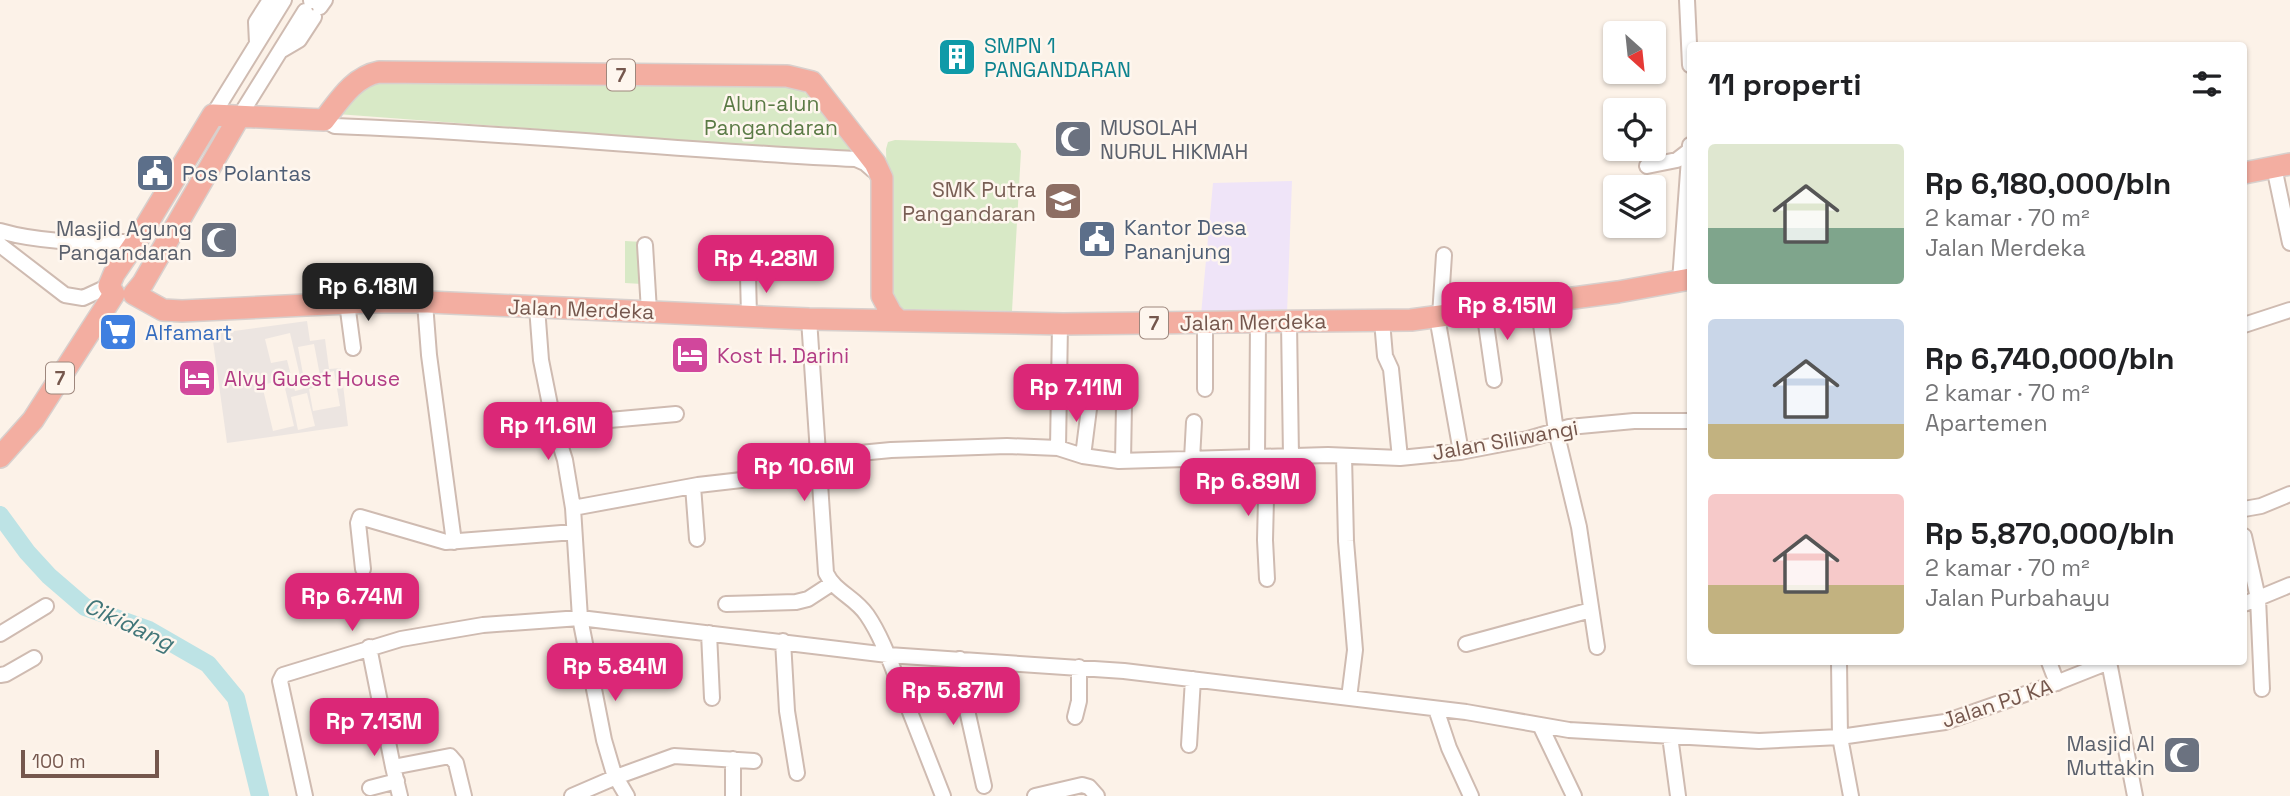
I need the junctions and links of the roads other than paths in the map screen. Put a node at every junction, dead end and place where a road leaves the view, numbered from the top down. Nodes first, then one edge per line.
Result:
1 (270, 0) edge
2 (285, 0) edge
3 (1687, 0) edge
4 (314, 6) edge
5 (1689, 42) edge
6 (257, 43) junction
7 (213, 115) junction
8 (239, 117) junction
9 (324, 120) junction
10 (1687, 152) edge
11 (2282, 165) edge
12 (1647, 166) dead end
13 (2247, 172) edge
14 (882, 178) junction
15 (1687, 228) edge
16 (0, 231) edge
17 (136, 242) junction
18 (2290, 243) edge
19 (0, 245) edge
20 (645, 245) dead end
21 (1444, 255) dead end
22 (748, 275) dead end
23 (1685, 280) edge
24 (119, 291) junction
25 (882, 296) junction
26 (347, 303) junction
27 (425, 303) junction
28 (1538, 303) junction
29 (537, 307) junction
30 (1484, 310) junction
31 (2290, 310) edge
32 (649, 311) junction
33 (750, 316) junction
34 (1438, 317) junction
35 (809, 319) junction
36 (897, 319) junction
37 (858, 320) junction
38 (1382, 321) junction
39 (1258, 322) junction
40 (1289, 322) junction
41 (1205, 323) junction
42 (1060, 324) junction
43 (2247, 324) edge
44 (353, 348) dead end
45 (1494, 380) dead end
46 (1092, 385) dead end
47 (1205, 389) dead end
48 (1124, 404) dead end
49 (676, 414) dead end
50 (1687, 421) edge
51 (1194, 422) dead end
52 (554, 425) junction
53 (1556, 431) junction
54 (1058, 448) junction
55 (1461, 452) junction
56 (1083, 456) junction
57 (1344, 456) junction
58 (0, 457) edge
59 (1262, 457) junction
60 (1291, 457) junction
61 (1192, 458) junction
62 (1399, 458) junction
63 (1123, 461) junction
64 (819, 464) junction
65 (693, 486) junction
66 (2290, 494) edge
67 (573, 508) junction
68 (2247, 508) edge
69 (574, 532) junction
70 (697, 540) dead end
71 (454, 542) junction
72 (2247, 549) edge
73 (363, 569) dead end
74 (1268, 579) dead end
75 (831, 584) junction
76 (2290, 585) edge
77 (2258, 598) junction
78 (2247, 603) edge
79 (726, 604) dead end
80 (46, 606) dead end
81 (1591, 610) junction
82 (580, 618) junction
83 (709, 633) junction
84 (0, 634) edge
85 (783, 641) junction
86 (1466, 644) dead end
87 (369, 647) junction
88 (1597, 647) dead end
89 (888, 655) junction
90 (34, 657) dead end
91 (960, 659) junction
92 (1839, 665) edge
93 (2050, 665) edge
94 (2102, 665) edge
95 (2110, 665) edge
96 (1079, 667) junction
97 (0, 675) edge
98 (1193, 679) junction
99 (2057, 683) junction
100 (2262, 690) dead end
101 (712, 698) dead end
102 (1349, 698) junction
103 (1436, 709) junction
104 (1075, 717) dead end
105 (1540, 725) junction
106 (1670, 736) junction
107 (1840, 737) junction
108 (1189, 745) dead end
109 (733, 759) junction
110 (754, 761) dead end
111 (797, 773) dead end
112 (395, 774) junction
113 (616, 777) junction
114 (984, 786) dead end
115 (370, 788) dead end
116 (305, 796) edge
117 (400, 796) edge
118 (464, 796) edge
119 (572, 796) edge
120 (626, 796) edge
121 (733, 796) edge
122 (943, 796) edge
123 (1035, 796) edge
124 (1097, 796) edge
125 (1471, 796) edge
126 (1574, 796) edge
127 (1678, 796) edge
128 (1851, 796) edge
129 (2135, 796) edge

1 - 6 street
2 - 6 street
3 - 5 street
4 - 8 street
6 - 7 street
7 - 8 highway
7 - 17 highway, 7
8 - 9 highway
8 - 24 highway
9 - 14 street
9 - 14 highway, 7
10 - 12 street
11 - 13 highway
11 - 18 street
14 - 25 highway
15 - 23 street
16 - 17 street
17 - 24 highway, 7
19 - 24 street
20 - 32 street
21 - 34 street
22 - 33 street
23 - 28 highway, 7
24 - 26 highway, Jalan Merdeka / 7
24 - 58 highway, 7
25 - 36 highway
25 - 37 highway
26 - 27 highway, Jalan Merdeka / 7
26 - 44 street
27 - 29 highway, Jalan Merdeka / 7
27 - 71 street
28 - 30 highway, 7
28 - 53 street
29 - 32 highway, Jalan Merdeka / 7
29 - 52 street
30 - 34 highway, 7
30 - 45 street
31 - 43 street
32 - 33 highway, Jalan Merdeka / 7
33 - 35 highway, Jalan Merdeka / 7
34 - 38 highway, Jalan Merdeka / 7
34 - 55 street
35 - 37 highway, Jalan Merdeka / 7
35 - 64 street
36 - 37 highway, Jalan Merdeka / 7
36 - 42 highway, Jalan Merdeka / 7
38 - 40 highway, Jalan Merdeka / 7
38 - 62 street
39 - 40 highway, Jalan Merdeka / 7
39 - 41 highway, Jalan Merdeka / 7
39 - 59 street
40 - 60 street
41 - 42 highway, Jalan Merdeka / 7
41 - 47 street
42 - 54 street
46 - 56 street
48 - 63 street
49 - 52 street
50 - 53 street, Jalan Siliwangi
51 - 61 street
52 - 67 street
53 - 55 street, Jalan Siliwangi
53 - 81 street
54 - 56 street, Jalan Siliwangi
54 - 64 street, Jalan Siliwangi
55 - 62 street, Jalan Siliwangi
56 - 63 street, Jalan Siliwangi
57 - 60 street, Jalan Siliwangi
57 - 62 street, Jalan Siliwangi
57 - 102 street
59 - 60 street, Jalan Siliwangi
59 - 61 street, Jalan Siliwangi
59 - 74 street
61 - 63 street, Jalan Siliwangi
64 - 65 street, Jalan Siliwangi
64 - 75 street
65 - 67 street, Jalan Siliwangi
65 - 70 street
66 - 68 street
67 - 69 street
69 - 71 street
69 - 82 street
71 - 73 street
72 - 77 street
75 - 79 street
75 - 89 street
76 - 77 street
77 - 78 street
77 - 100 street
80 - 84 street
81 - 86 street
81 - 88 street
82 - 83 street, Jalan PJ KA
82 - 87 street, Jalan PJ KA
82 - 113 street
83 - 85 street, Jalan PJ KA
83 - 101 street
85 - 89 street, Jalan PJ KA
85 - 111 street
87 - 112 street
87 - 116 street, Jalan PJ KA
89 - 91 street, Jalan PJ KA
89 - 122 street
90 - 97 street
91 - 96 street, Jalan PJ KA
91 - 114 street
92 - 107 street
93 - 99 street
94 - 99 street, Jalan PJ KA
95 - 129 street
96 - 98 street, Jalan PJ KA
96 - 104 street
98 - 102 street, Jalan PJ KA
98 - 108 street
99 - 107 street, Jalan PJ KA
102 - 103 street, Jalan PJ KA
103 - 105 street, Jalan PJ KA
103 - 125 street
105 - 106 street, Jalan PJ KA
105 - 126 street
106 - 107 street, Jalan PJ KA
106 - 127 street
107 - 128 street
109 - 110 street
109 - 113 street
109 - 121 street
112 - 115 street
112 - 117 street
112 - 118 street
113 - 119 street
113 - 120 street
123 - 124 street

